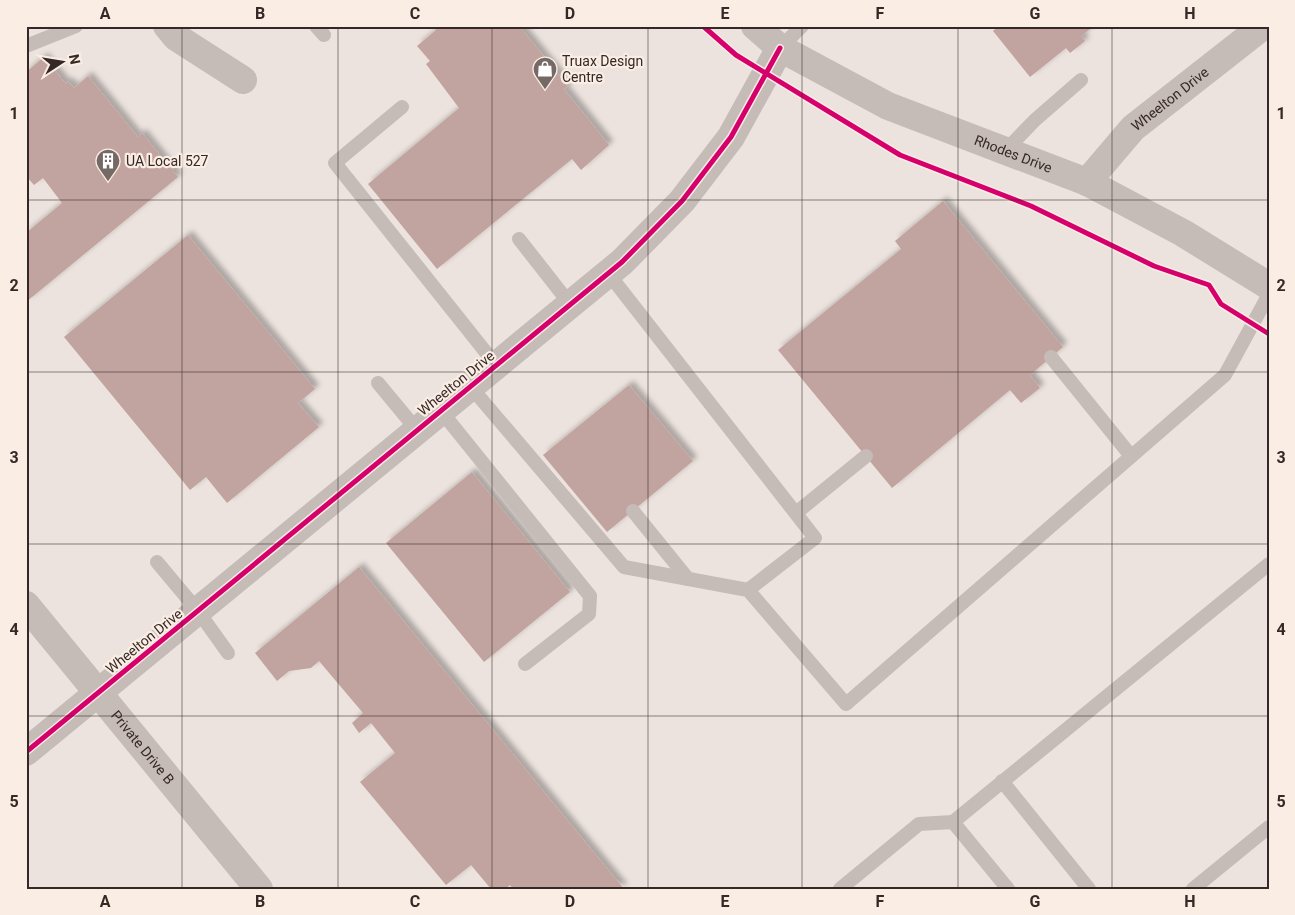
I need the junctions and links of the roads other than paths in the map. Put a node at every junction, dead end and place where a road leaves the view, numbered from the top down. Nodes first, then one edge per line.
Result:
1 (76, 26) edge
2 (755, 26) edge
3 (802, 26) edge
4 (1263, 26) edge
5 (177, 30) edge
6 (26, 46) edge
7 (780, 48) junction
8 (243, 80) dead end
9 (1081, 80) dead end
10 (402, 107) dead end
11 (1006, 150) junction
12 (1087, 182) junction
13 (519, 239) dead end
14 (608, 273) junction
15 (1269, 286) edge
16 (1269, 294) edge
17 (570, 304) junction
18 (1051, 357) dead end
19 (496, 365) junction
20 (378, 383) dead end
21 (470, 386) junction
22 (441, 411) junction
23 (417, 430) junction
24 (866, 456) dead end
25 (1131, 456) junction
26 (633, 511) dead end
27 (796, 513) junction
28 (157, 562) dead end
29 (1269, 564) edge
30 (688, 579) junction
31 (748, 590) junction
32 (26, 605) edge
33 (198, 611) junction
34 (228, 653) dead end
35 (525, 664) dead end
36 (98, 693) junction
37 (26, 752) edge
38 (1002, 781) junction
39 (953, 822) junction
40 (1269, 827) edge
41 (259, 889) edge
42 (840, 889) edge
43 (1008, 889) edge
44 (1089, 889) edge
45 (1193, 889) edge

1 - 6 lane
2 - 7 street, Rhodes Drive
3 - 7 lane
4 - 12 street, Wheelton Drive
5 - 8 street
7 - 11 street, Rhodes Drive
7 - 14 street, Wheelton Drive
9 - 11 lane
10 - 19 lane
11 - 12 street, Rhodes Drive
12 - 15 street, Rhodes Drive
13 - 17 lane
14 - 17 street, Wheelton Drive
14 - 27 lane
16 - 25 lane
17 - 19 street, Wheelton Drive
18 - 25 lane
19 - 21 street, Wheelton Drive
20 - 23 lane
21 - 22 street, Wheelton Drive
21 - 30 lane
22 - 23 street, Wheelton Drive
22 - 35 lane
23 - 33 street, Wheelton Drive
24 - 27 lane
25 - 31 lane
26 - 30 lane
27 - 31 lane
28 - 33 lane
29 - 38 lane
30 - 31 lane
32 - 36 street, Private Drive B
33 - 34 lane
33 - 36 street, Wheelton Drive
36 - 37 street, Wheelton Drive
36 - 41 street, Private Drive B
38 - 39 lane
38 - 44 lane
39 - 42 lane
39 - 43 lane
40 - 45 lane

